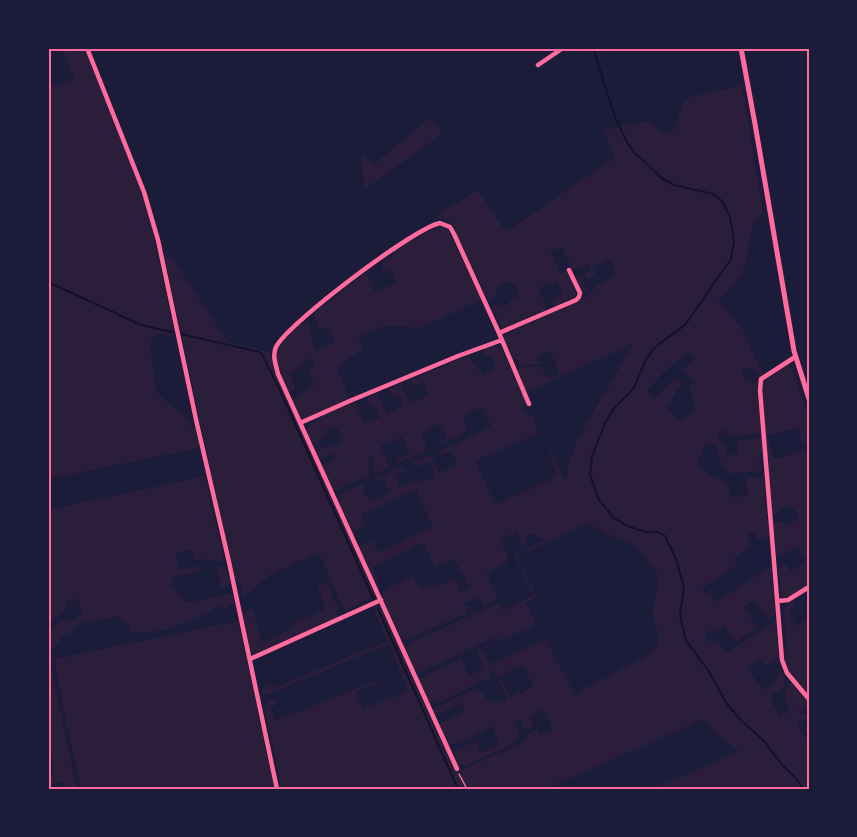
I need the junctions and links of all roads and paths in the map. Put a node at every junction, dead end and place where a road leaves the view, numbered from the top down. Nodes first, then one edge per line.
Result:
1 (87, 48) edge
2 (563, 48) edge
3 (741, 48) edge
4 (538, 65) dead end
5 (569, 270) dead end
6 (499, 333) junction
7 (502, 340) junction
8 (795, 357) junction
9 (809, 399) edge
10 (529, 404) dead end
11 (300, 423) junction
12 (809, 588) edge
13 (381, 600) junction
14 (778, 601) junction
15 (250, 658) junction
16 (809, 699) edge
17 (457, 769) joint
18 (278, 789) edge
19 (467, 789) edge

1 - 15 street
2 - 4 street
3 - 8 street
5 - 6 street
6 - 7 street
6 - 11 street
7 - 10 street
7 - 11 street
8 - 9 street
8 - 14 street
11 - 13 street
12 - 14 street
13 - 15 street
13 - 17 street
14 - 16 street
15 - 18 street
17 - 19 path

